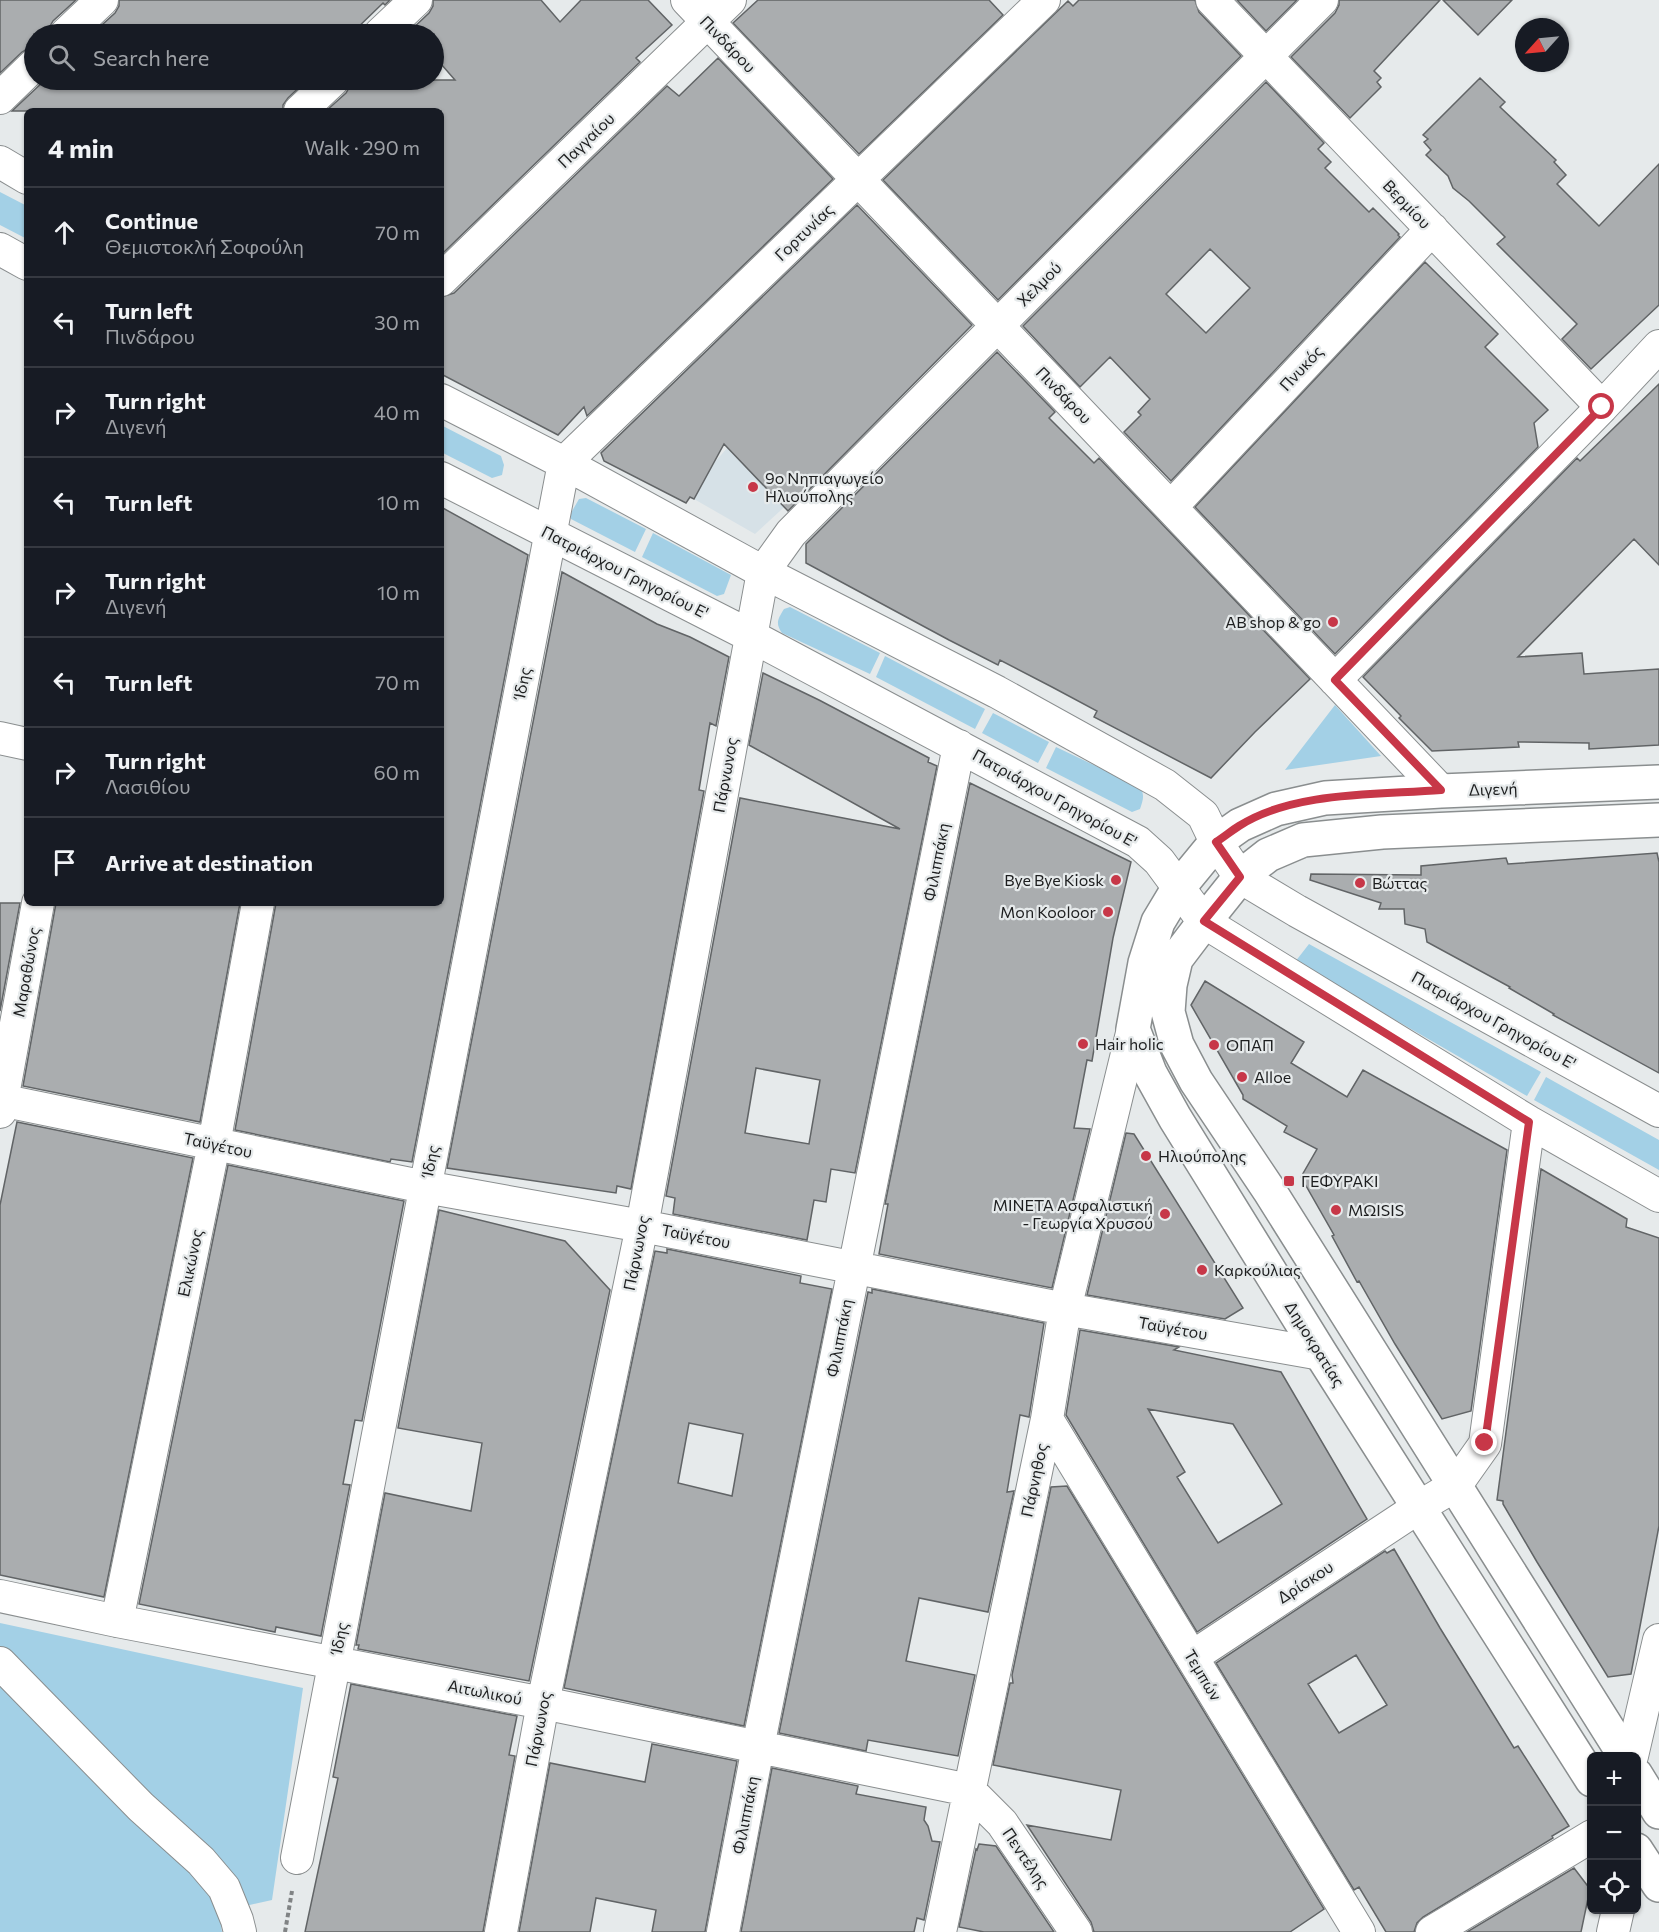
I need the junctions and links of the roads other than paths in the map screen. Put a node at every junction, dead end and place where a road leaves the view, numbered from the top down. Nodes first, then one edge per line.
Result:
1 (102, 0) edge
2 (416, 0) edge
3 (730, 0) edge
4 (1044, 0) edge
5 (1212, 0) edge
6 (1322, 0) edge
7 (697, 11) edge
8 (77, 24) edge
9 (391, 24) edge
10 (1265, 56) junction
11 (24, 74) edge
12 (322, 90) edge
13 (0, 98) edge
14 (303, 108) edge
15 (0, 162) edge
16 (24, 175) edge
17 (858, 180) junction
18 (1432, 229) junction
19 (0, 249) edge
20 (24, 262) edge
21 (444, 277) edge
22 (998, 326) junction
23 (1659, 346) edge
24 (444, 402) edge
25 (1602, 407) junction
26 (564, 463) junction
27 (444, 480) edge
28 (1170, 507) junction
29 (550, 535) junction
30 (763, 572) junction
31 (751, 636) junction
32 (1335, 680) junction
33 (0, 738) edge
34 (24, 743) edge
35 (959, 746) junction
36 (1659, 782) edge
37 (1441, 790) junction
38 (1659, 820) edge
39 (1216, 842) junction
40 (1240, 877) junction
41 (1179, 887) junction
42 (37, 906) edge
43 (257, 906) edge
44 (1204, 921) junction
45 (1133, 1029) junction
46 (1, 1104) edge
47 (1659, 1112) edge
48 (1529, 1122) junction
49 (214, 1144) junction
50 (425, 1188) junction
51 (1659, 1196) edge
52 (642, 1226) junction
53 (854, 1267) junction
54 (1065, 1308) junction
55 (1322, 1354) junction
56 (1047, 1419) junction
57 (1456, 1485) junction
58 (1419, 1507) junction
59 (0, 1596) edge
60 (117, 1621) junction
61 (1659, 1640) edge
62 (1192, 1657) junction
63 (0, 1663) edge
64 (334, 1664) junction
65 (543, 1703) junction
66 (758, 1747) junction
67 (1623, 1752) edge
68 (1633, 1752) edge
69 (1641, 1769) edge
70 (1587, 1772) edge
71 (1659, 1774) edge
72 (1641, 1783) edge
73 (969, 1790) junction
74 (1659, 1812) edge
75 (1587, 1839) edge
76 (297, 1858) road end
77 (1640, 1860) edge
78 (1659, 1885) edge
79 (1617, 1914) edge
80 (238, 1926) edge
81 (501, 1932) edge
82 (723, 1932) edge
83 (940, 1932) edge
84 (1076, 1932) edge
85 (1359, 1932) edge
86 (1432, 1932) edge
87 (1613, 1932) edge

1 - 8 street
2 - 9 street
3 - 7 street, Παγγαίου
4 - 17 street, Γορτυνίας
5 - 10 street, Βερμίου
6 - 10 street, Χελμού
7 - 17 street, Πινδάρου
7 - 21 street, Παγγαίου
10 - 18 street, Βερμίου
10 - 22 street, Χελμού
11 - 13 street
12 - 14 street
15 - 16 street
17 - 22 street, Πινδάρου
17 - 26 street, Γορτυνίας
18 - 25 street, Βερμίου
18 - 28 street, Πνυκός
19 - 20 street
22 - 28 street, Πινδάρου
22 - 30 street, Χελμού
23 - 25 street
24 - 26 street, Πατριάρχου Γρηγορίου Ε'
25 - 32 street
26 - 29 street, Ίδης
26 - 30 street, Πατριάρχου Γρηγορίου Ε'
27 - 29 street, Πατριάρχου Γρηγορίου Ε'
28 - 32 street, Πινδάρου
29 - 31 street, Πατριάρχου Γρηγορίου Ε'
29 - 50 street, Ίδης
30 - 31 street, Πάρνωνος
30 - 39 street, Πατριάρχου Γρηγορίου Ε'
31 - 35 street, Πατριάρχου Γρηγορίου Ε'
31 - 52 street, Πάρνωνος
32 - 37 street, Πινδάρου
33 - 34 street
35 - 41 street, Πατριάρχου Γρηγορίου Ε'
35 - 53 street, Φιλιππάκη
36 - 37 street, Διγενή
37 - 39 street, Διγενή
38 - 40 street
39 - 40 street, Πατριάρχου Γρηγορίου Ε'
39 - 41 street, Διγενή
40 - 44 street
40 - 47 street, Πατριάρχου Γρηγορίου Ε'
41 - 44 street, Πατριάρχου Γρηγορίου Ε'
41 - 45 street
42 - 46 street, Μαραθώνος
43 - 49 street, Ελικώνος
44 - 48 street, Πατριάρχου Γρηγορίου Ε'
44 - 57 street
45 - 54 street, Πάρνηθος
45 - 55 street, Δημοκρατίας
46 - 49 street, Ταϋγέτου
48 - 51 street, Πατριάρχου Γρηγορίου Ε'
48 - 57 street
49 - 50 street, Ταϋγέτου
49 - 60 street, Ελικώνος
50 - 52 street, Ταϋγέτου
50 - 64 street, Ίδης
52 - 53 street, Ταϋγέτου
52 - 65 street, Πάρνωνος
53 - 54 street, Ταϋγέτου
53 - 66 street, Φιλιππάκη
54 - 55 street, Ταϋγέτου
54 - 56 street, Πάρνηθος
55 - 58 street, Δημοκρατίας
56 - 62 street, Τεμπών
56 - 73 street, Πάρνηθος
57 - 58 street, Δρίσκου
57 - 67 street
58 - 62 street, Δρίσκου
58 - 70 street, Δημοκρατίας
59 - 60 street, Αιτωλικού
60 - 64 street, Αιτωλικού
61 - 68 street
62 - 85 street, Τεμπών
63 - 80 street
64 - 65 street, Αιτωλικού
64 - 76 street, Ίδης
65 - 66 street, Αιτωλικού
65 - 81 street, Πάρνωνος
66 - 73 street, Αιτωλικού
66 - 82 street, Φιλιππάκη
69 - 71 street
72 - 74 street
73 - 83 street, Πάρνηθος
73 - 84 street, Πεντέλης
75 - 86 street
77 - 78 street
79 - 87 street

